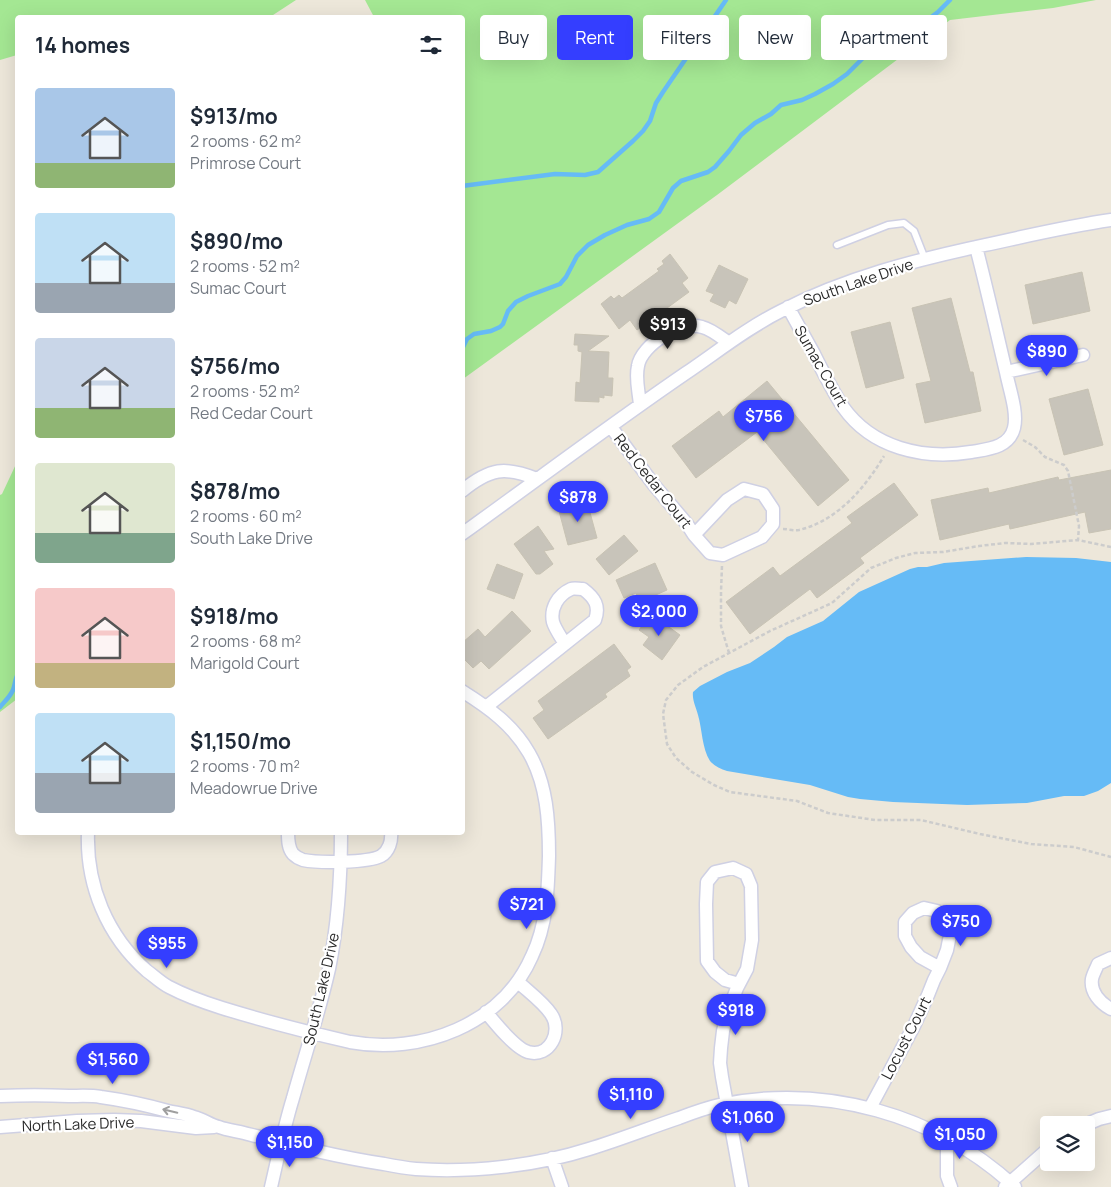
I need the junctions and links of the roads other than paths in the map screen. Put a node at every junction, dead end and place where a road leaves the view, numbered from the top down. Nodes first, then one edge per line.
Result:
1 (1111, 220) edge
2 (836, 245) dead end
3 (976, 247) junction
4 (925, 259) junction
5 (788, 307) junction
6 (729, 343) junction
7 (1083, 355) dead end
8 (1006, 372) junction
9 (640, 405) junction
10 (611, 427) junction
11 (537, 479) junction
12 (465, 489) edge
13 (465, 532) edge
14 (694, 535) junction
15 (565, 644) dead end
16 (465, 694) edge
17 (486, 706) junction
18 (88, 835) edge
19 (288, 835) edge
20 (341, 835) edge
21 (391, 835) edge
22 (341, 862) junction
23 (1111, 958) edge
24 (940, 968) junction
25 (518, 982) junction
26 (740, 984) junction
27 (1111, 1009) edge
28 (486, 1012) junction
29 (312, 1033) junction
30 (0, 1096) edge
31 (727, 1104) junction
32 (870, 1108) junction
33 (1111, 1116) edge
34 (1095, 1121) edge
35 (0, 1127) edge
36 (216, 1127) junction
37 (947, 1138) junction
38 (281, 1143) junction
39 (1040, 1157) edge
40 (552, 1158) junction
41 (1010, 1186) edge
42 (271, 1187) edge
43 (562, 1187) edge
44 (742, 1187) edge
45 (950, 1187) edge

1 - 3 street, South Lake Drive
2 - 4 lane
3 - 4 street, South Lake Drive
3 - 8 street
4 - 5 street, South Lake Drive
5 - 6 street, South Lake Drive
5 - 8 street, Sumac Court
6 - 9 street, South Lake Drive
6 - 9 street
7 - 8 street
9 - 10 street, South Lake Drive
10 - 11 street, South Lake Drive
10 - 14 street, Red Cedar Court
11 - 12 street
11 - 13 street, South Lake Drive
14 - 14 street, Red Cedar Court
15 - 17 street
16 - 17 street
17 - 25 street
18 - 29 street
19 - 22 street
20 - 22 street, South Lake Drive
21 - 22 street
22 - 29 street, South Lake Drive
23 - 27 street
24 - 24 street, Locust Court
24 - 32 street, Locust Court
25 - 28 street
25 - 28 street
26 - 26 street
26 - 31 street
28 - 29 street
29 - 38 street, South Lake Drive
36 -> 30 street, North Lake Drive
31 - 32 street, North Lake Drive
31 - 40 street, North Lake Drive
31 - 44 street
32 - 37 street, North Lake Drive
33 - 34 street
35 - 36 street, North Lake Drive
36 - 38 street, North Lake Drive
37 - 41 street, North Lake Drive
37 - 45 street
38 - 40 street, North Lake Drive
38 - 42 street, South Lake Drive
39 - 41 street
40 - 43 street

